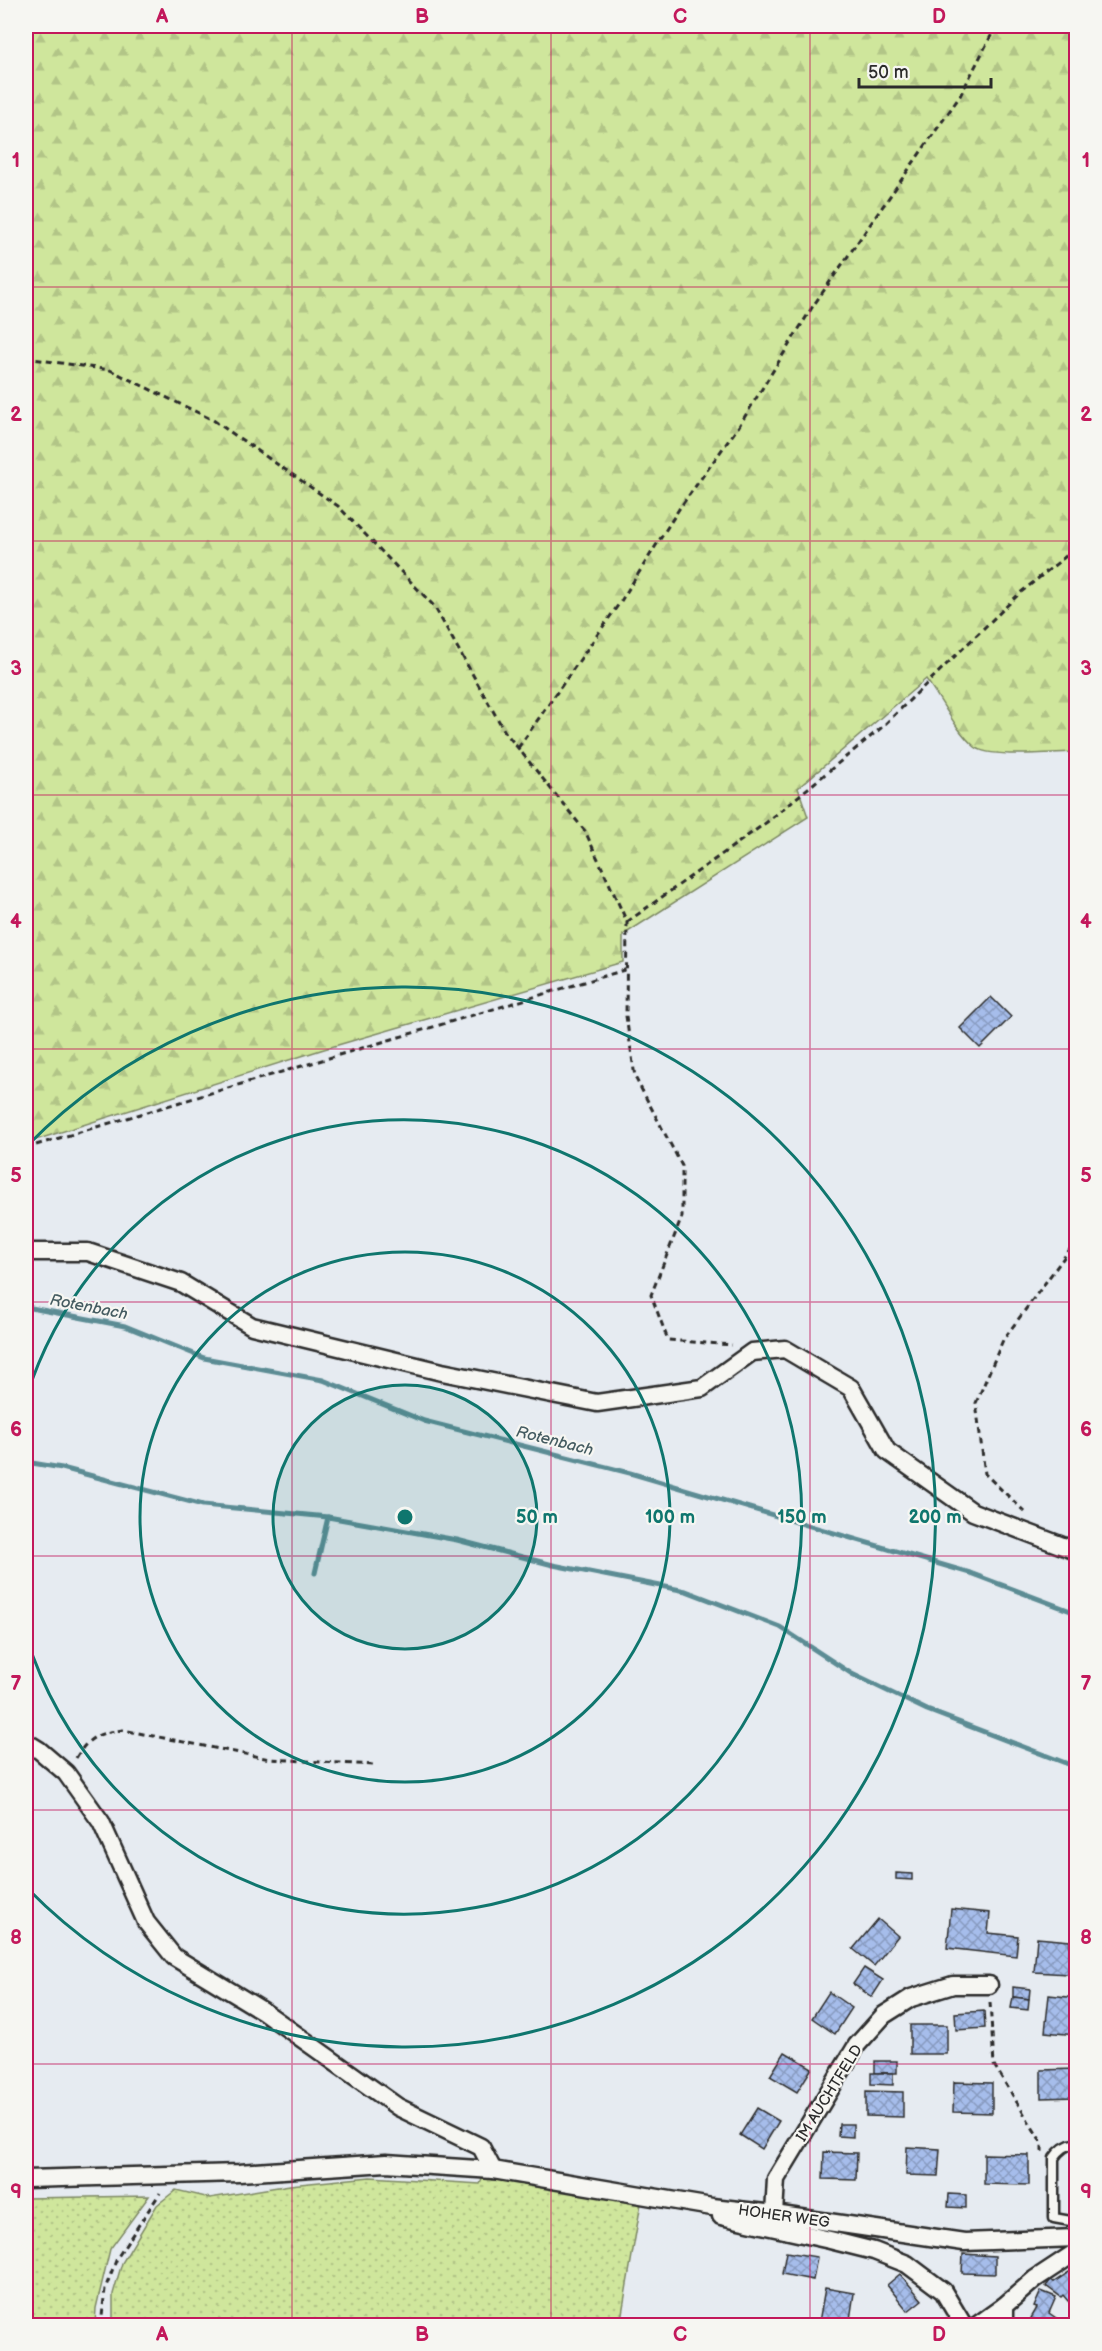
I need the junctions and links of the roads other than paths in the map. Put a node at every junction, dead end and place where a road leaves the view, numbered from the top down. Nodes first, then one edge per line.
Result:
1 (26, 1252) edge
2 (1077, 1551) edge
3 (26, 1742) edge
4 (989, 1985) road end
5 (1077, 2143) edge
6 (493, 2169) junction
7 (26, 2179) edge
8 (712, 2207) junction
9 (774, 2214) junction
10 (1077, 2222) edge
11 (1077, 2238) edge
12 (1077, 2252) edge
13 (1004, 2306) junction
14 (964, 2325) edge
15 (976, 2325) edge
16 (1004, 2325) edge

1 - 2 street
3 - 6 street
4 - 9 street, IM AUCHTFELD
5 - 10 lane
6 - 7 street, HOHER WEG
6 - 8 street, HOHER WEG
8 - 9 street, HOHER WEG
8 - 14 street
9 - 11 street, HOHER WEG
12 - 13 street
13 - 15 street
13 - 16 street

